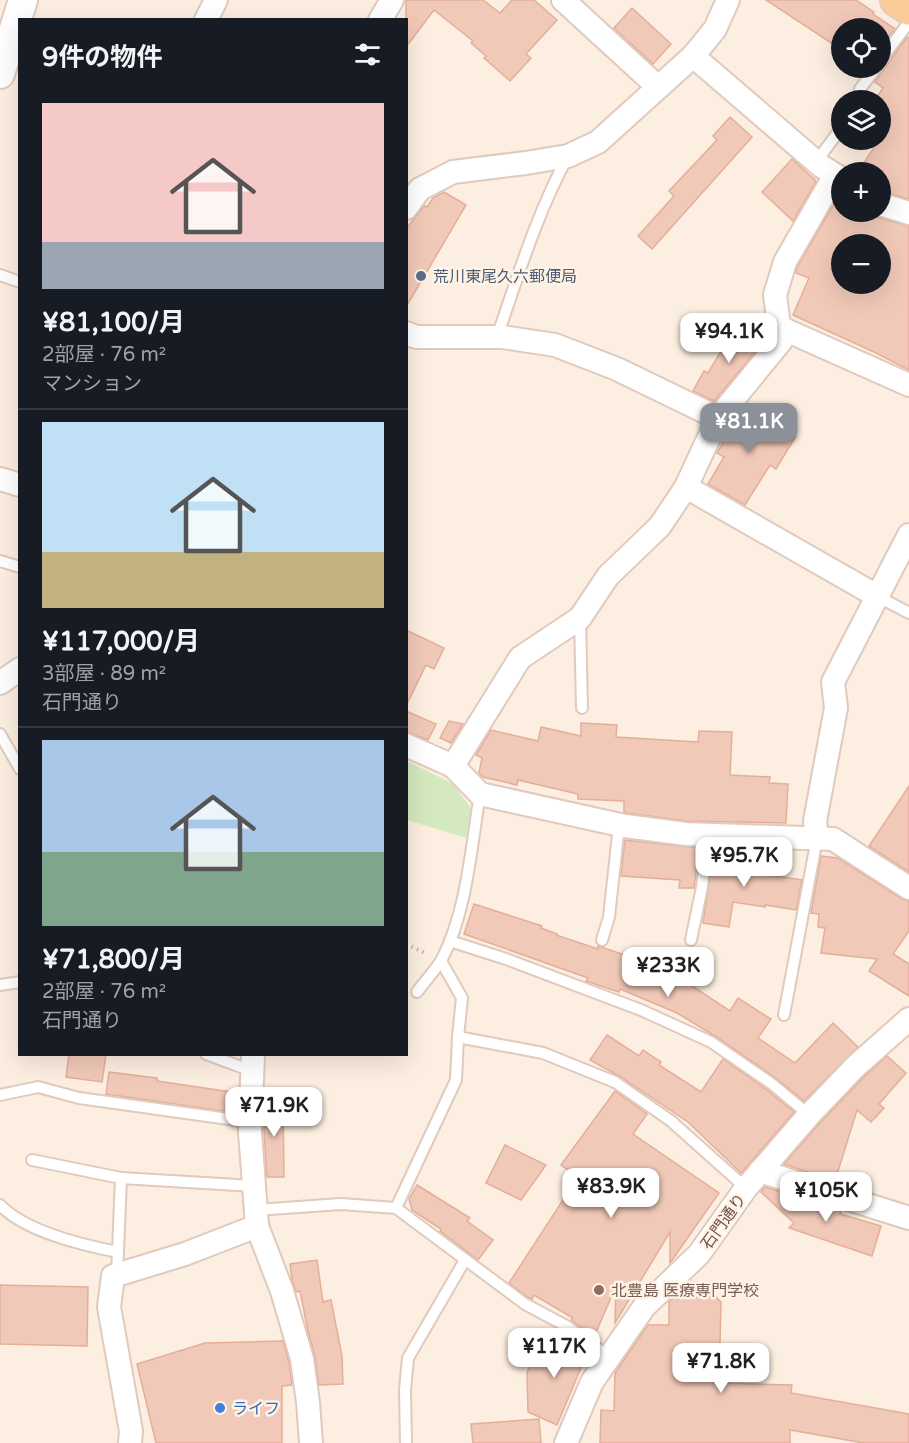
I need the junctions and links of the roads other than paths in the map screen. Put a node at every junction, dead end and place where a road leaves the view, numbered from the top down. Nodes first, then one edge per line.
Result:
1 (216, 0) edge
2 (392, 0) edge
3 (563, 0) edge
4 (728, 0) edge
5 (897, 0) edge
6 (909, 8) edge
7 (14, 15) edge
8 (207, 18) edge
9 (381, 18) edge
10 (909, 22) edge
11 (891, 46) edge
12 (693, 56) junction
13 (0, 74) edge
14 (658, 87) junction
15 (831, 142) edge
16 (568, 156) junction
17 (816, 162) junction
18 (831, 172) edge
19 (831, 188) edge
20 (408, 205) edge
21 (891, 207) edge
22 (909, 213) edge
23 (0, 274) edge
24 (18, 281) edge
25 (779, 327) junction
26 (408, 334) edge
27 (498, 337) junction
28 (909, 385) edge
29 (718, 418) junction
30 (0, 479) edge
31 (18, 484) edge
32 (686, 487) junction
33 (909, 535) edge
34 (0, 561) edge
35 (18, 566) edge
36 (877, 596) junction
37 (909, 613) edge
38 (580, 618) junction
39 (18, 670) edge
40 (0, 683) edge
41 (582, 708) dead end
42 (0, 734) edge
43 (408, 746) edge
44 (18, 766) edge
45 (453, 766) junction
46 (480, 794) junction
47 (619, 825) junction
48 (708, 834) junction
49 (817, 838) junction
50 (909, 888) edge
51 (602, 940) dead end
52 (691, 940) dead end
53 (450, 941) junction
54 (441, 961) junction
55 (18, 982) edge
56 (0, 985) edge
57 (417, 992) dead end
58 (784, 1016) dead end
59 (909, 1019) edge
60 (458, 1037) junction
61 (216, 1056) edge
62 (253, 1063) edge
63 (0, 1095) edge
64 (809, 1115) junction
65 (250, 1122) junction
66 (32, 1160) dead end
67 (121, 1178) junction
68 (753, 1180) junction
69 (254, 1186) junction
70 (0, 1205) edge
71 (396, 1208) junction
72 (256, 1218) junction
73 (909, 1218) edge
74 (118, 1252) junction
75 (465, 1260) junction
76 (117, 1275) junction
77 (609, 1357) junction
78 (130, 1443) edge
79 (311, 1443) edge
80 (406, 1443) edge
81 (567, 1443) edge

1 - 8 street
2 - 9 street
3 - 14 street
4 - 12 street
5 - 6 main road
7 - 13 street
10 - 11 lane
12 - 14 street
12 - 17 street
14 - 16 street
15 - 17 lane
16 - 20 street
16 - 27 lane
17 - 18 street
19 - 25 street
21 - 22 street
23 - 24 lane
25 - 28 street
25 - 29 street
26 - 27 street
27 - 29 street
29 - 32 street
30 - 31 street
32 - 36 street
32 - 38 street
33 - 36 street
34 - 35 lane
36 - 37 lane
36 - 49 street
38 - 41 lane
38 - 45 street
39 - 40 street
42 - 44 lane
43 - 45 street
45 - 46 street
46 - 47 street
46 - 53 lane
47 - 48 street
47 - 51 lane
48 - 49 street
48 - 52 lane
49 - 50 street
49 - 58 lane
53 - 54 lane
53 - 64 lane
54 - 57 lane
54 - 60 lane
55 - 56 lane
59 - 64 street, 石門通り
60 - 68 lane
60 - 71 lane
61 - 62 lane
62 - 65 street
63 - 65 lane
64 - 68 street, 石門通り
65 - 69 street
66 - 67 lane
67 - 69 lane
67 - 74 lane
68 - 73 street
68 - 77 street, 石門通り
69 - 72 street
70 - 74 lane
71 - 72 lane
71 - 75 lane
72 - 76 street
72 - 79 street
74 - 76 lane
75 - 77 lane
75 - 80 lane
76 - 78 street
77 - 81 street, 石門通り

